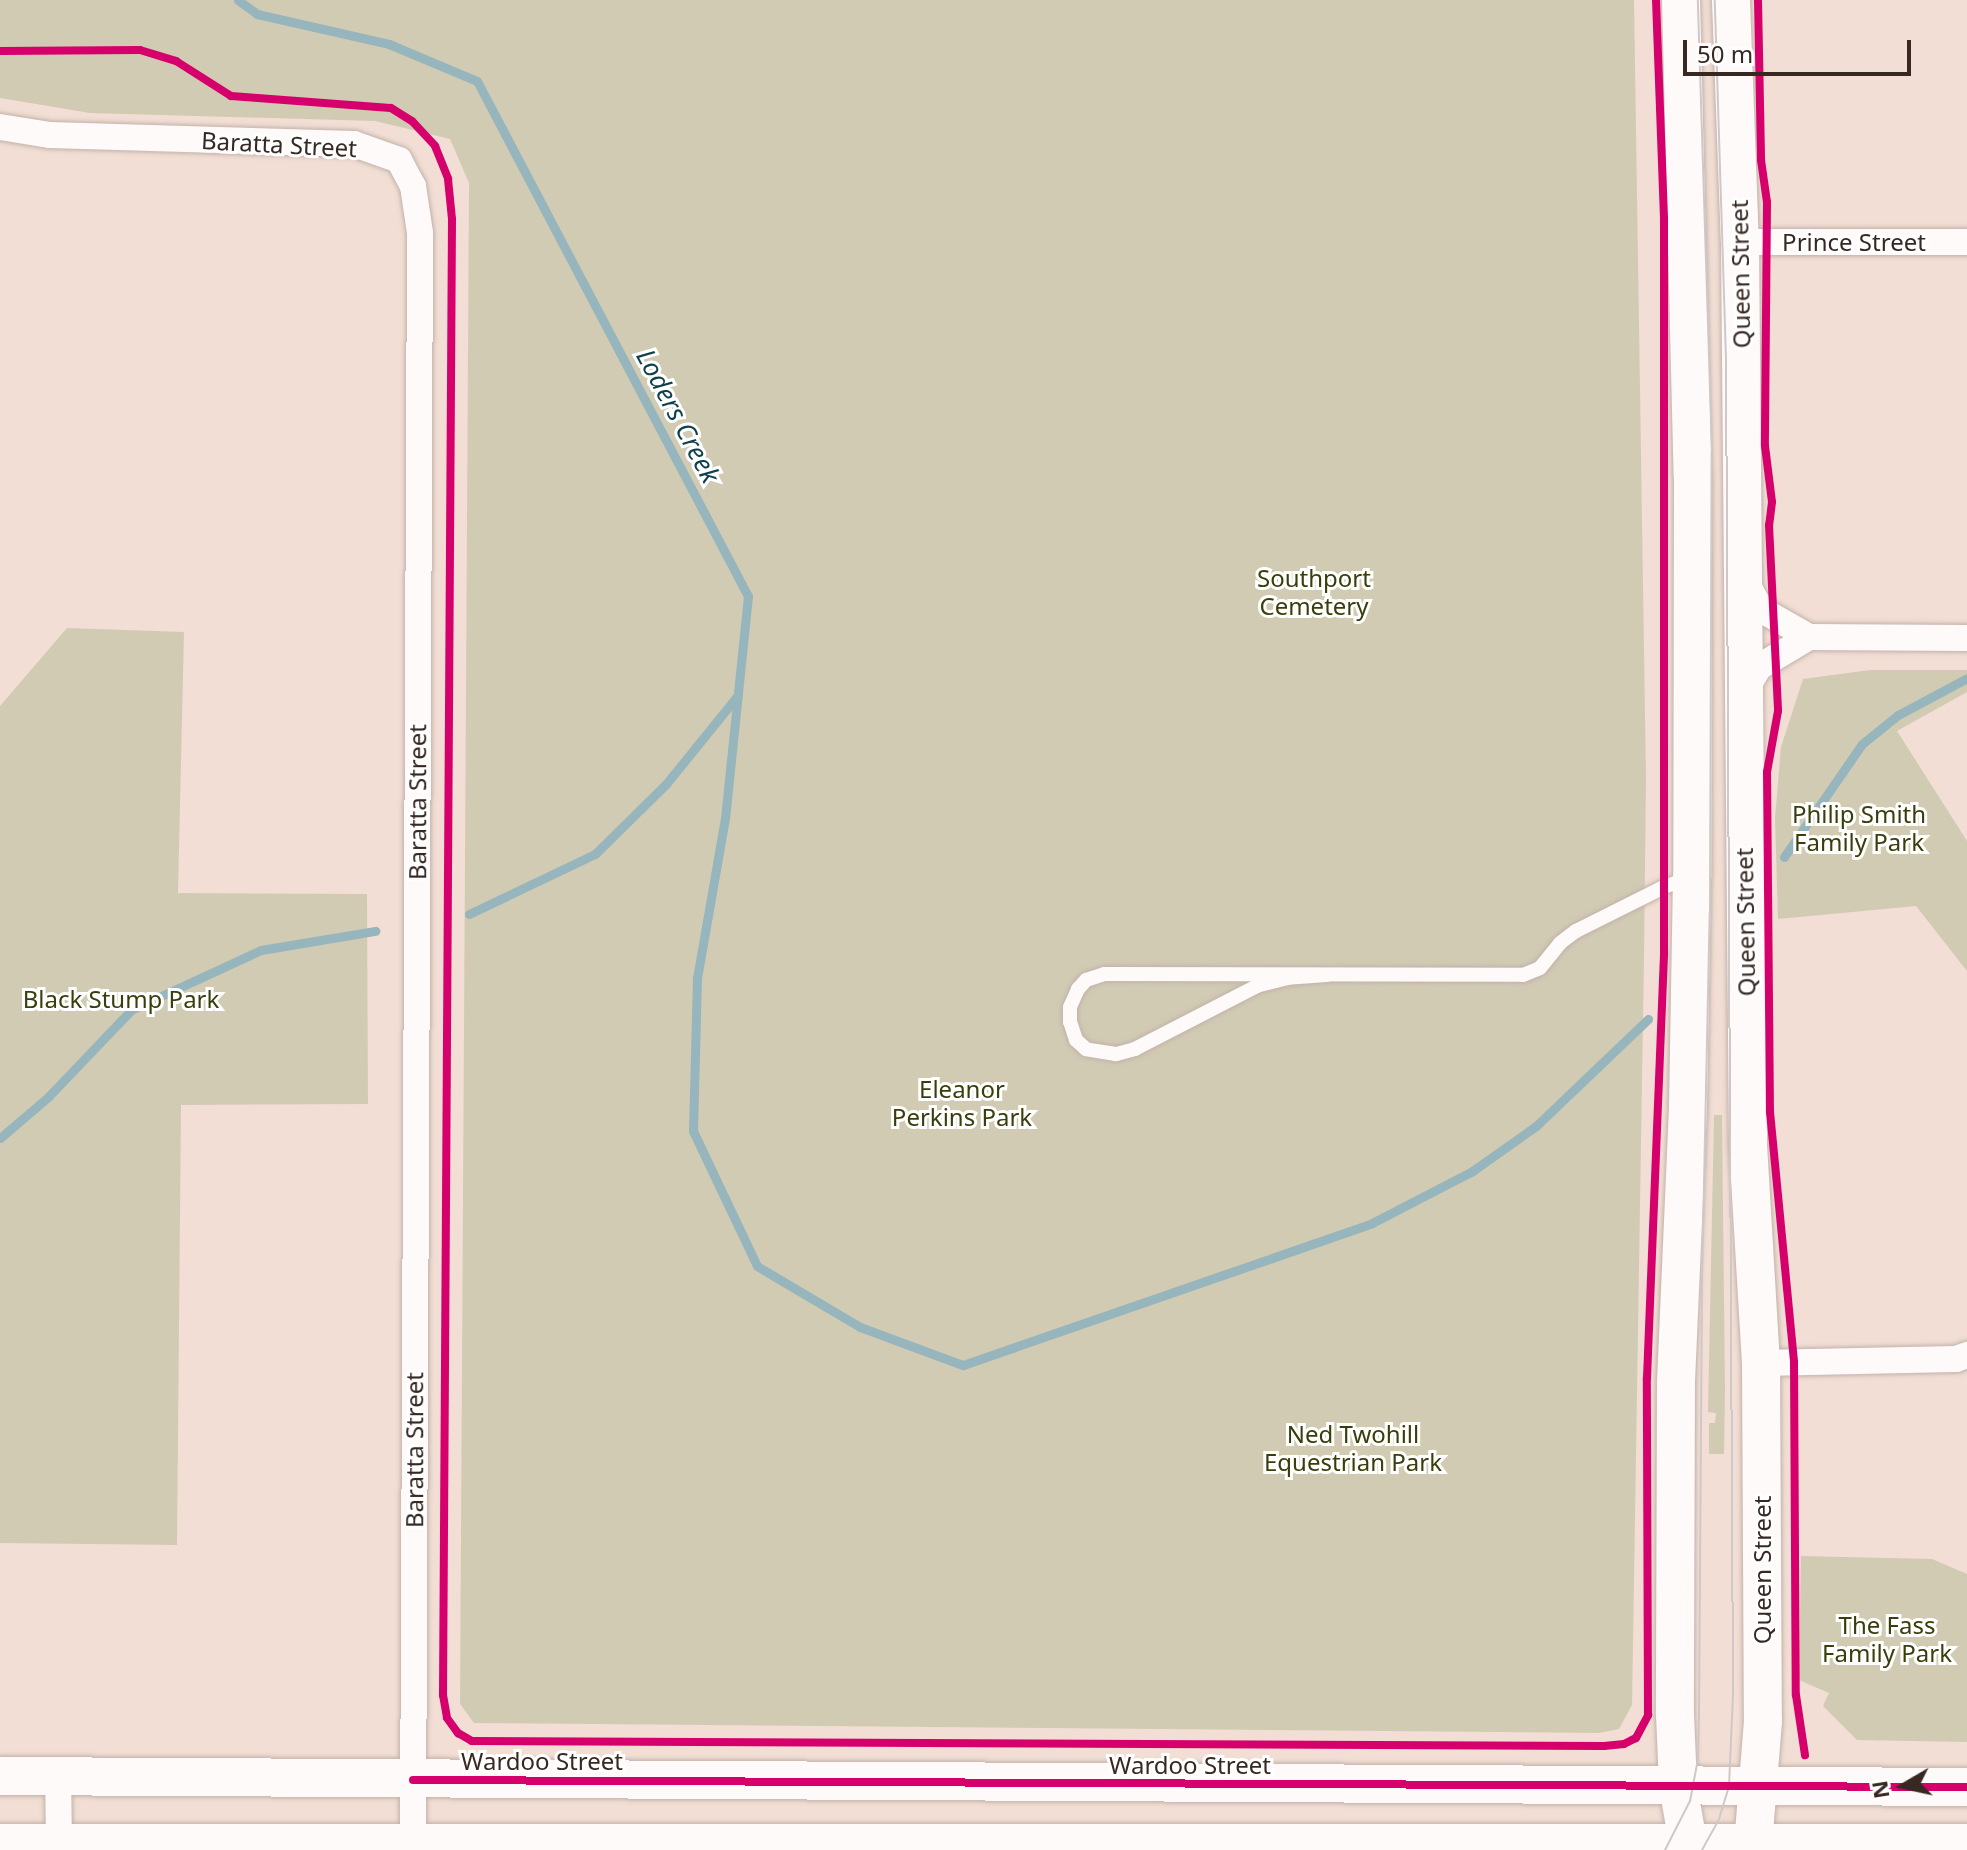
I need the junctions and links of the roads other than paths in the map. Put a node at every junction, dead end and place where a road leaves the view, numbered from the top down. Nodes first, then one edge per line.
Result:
1 (1681, 0) edge
2 (1731, 0) edge
3 (0, 127) edge
4 (1740, 242) junction
5 (1967, 242) edge
6 (1744, 577) junction
7 (1809, 637) junction
8 (1967, 638) edge
9 (1744, 693) junction
10 (1692, 877) junction
11 (1327, 975) junction
12 (1967, 1355) edge
13 (1761, 1363) junction
14 (58, 1775) junction
15 (0, 1776) edge
16 (413, 1780) junction
17 (1678, 1786) junction
18 (1757, 1786) junction
19 (1967, 1787) edge
20 (0, 1843) edge
21 (1967, 1843) edge
22 (1688, 1846) edge
23 (57, 1847) edge
24 (413, 1847) edge
25 (1753, 1847) edge

1 - 10 main road, Queen Street
2 - 4 main road, Queen Street
3 - 16 street, Baratta Street
4 - 5 street, Prince Street
4 - 6 main road, Queen Street
6 - 7 street
6 - 9 main road, Queen Street
7 - 8 street
7 - 9 street
9 - 13 main road, Queen Street
10 - 11 lane
10 - 17 main road, Queen Street
11 - 11 lane
12 - 13 street
13 - 18 main road, Queen Street
14 - 15 main road, Wardoo Street
14 - 16 main road, Wardoo Street
14 - 23 street
16 - 17 main road, Wardoo Street
16 - 24 street, Baratta Street
17 - 18 main road, Wardoo Street
17 - 22 main road, Queen Street
18 - 19 main road, Wardoo Street
18 - 25 main road, Queen Street
20 - 23 main road
21 - 25 main road
22 - 24 main road
22 - 25 main road
23 - 24 main road

